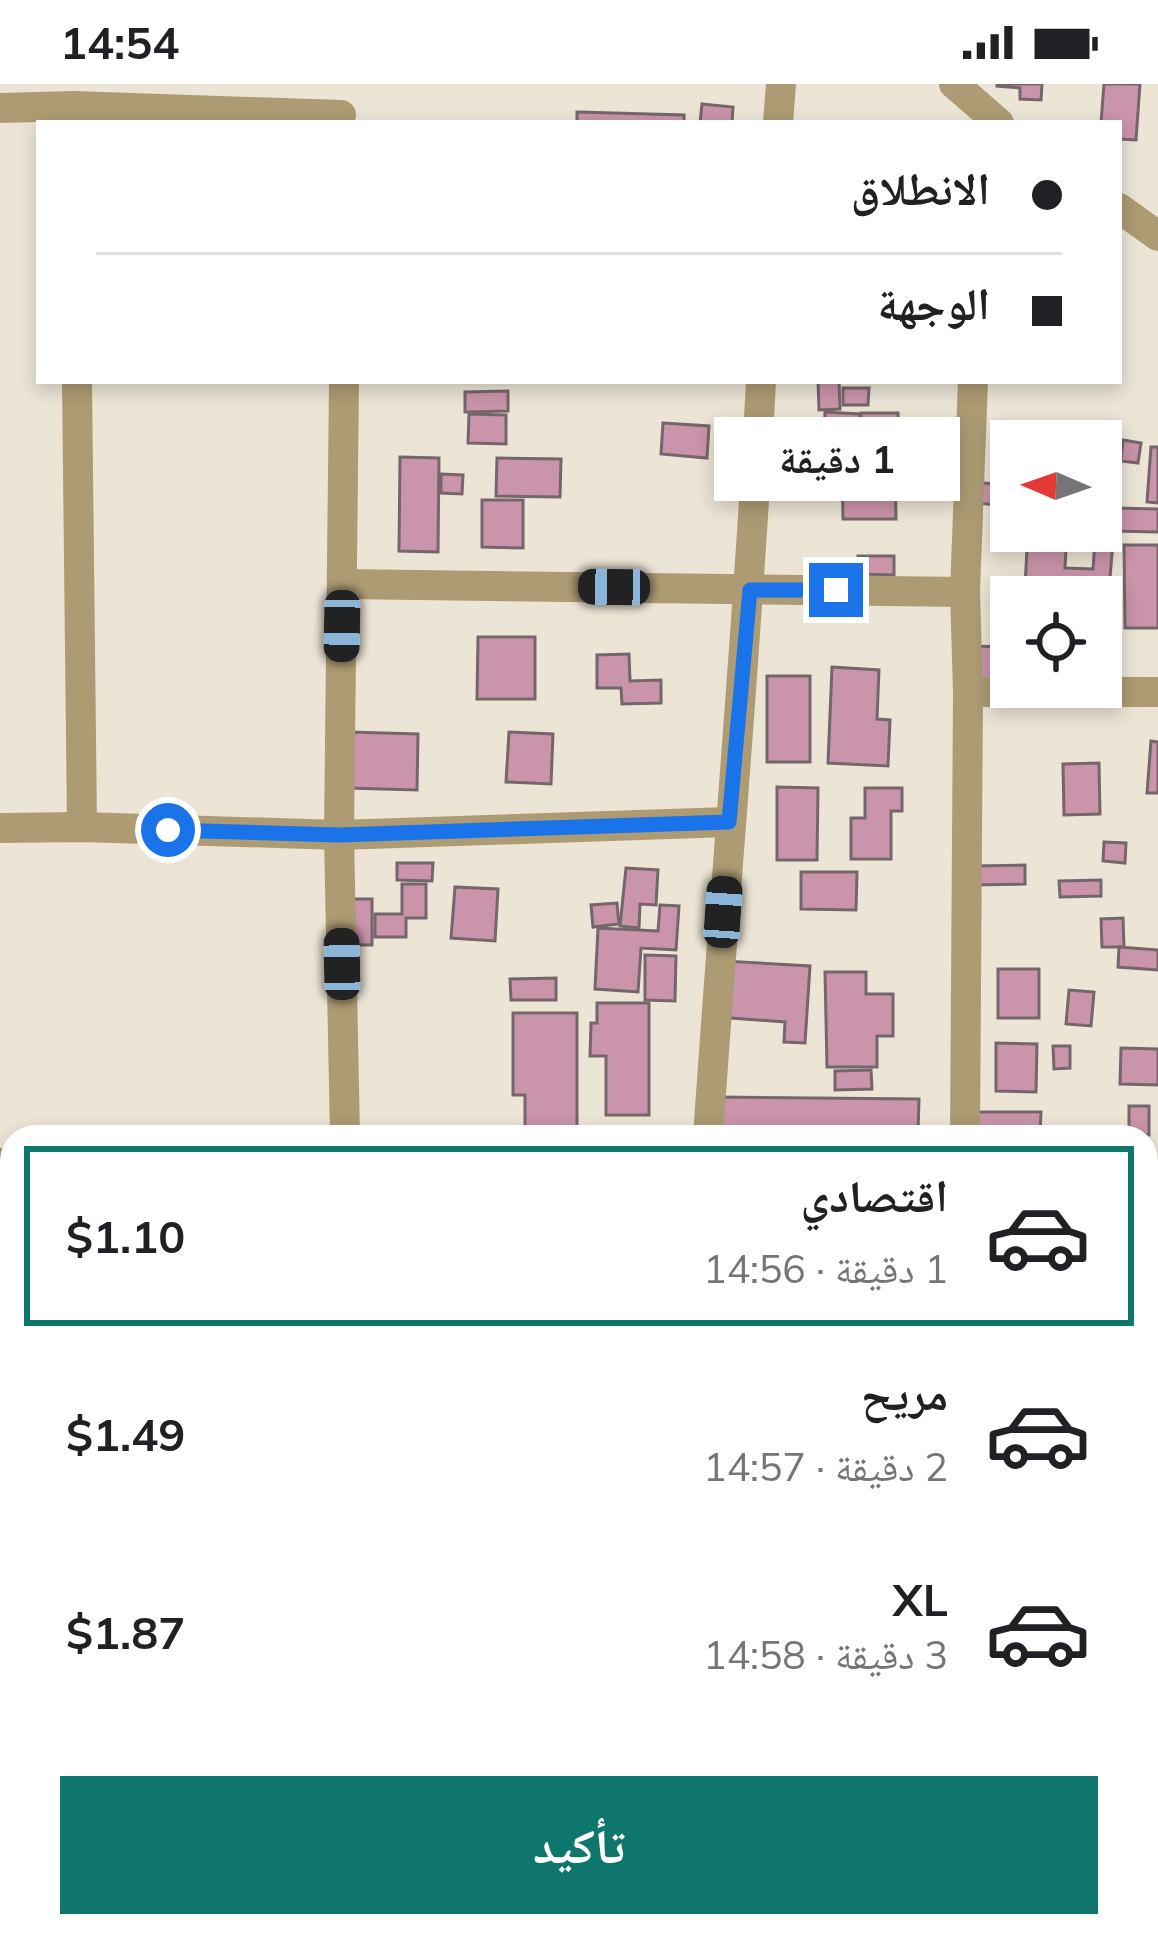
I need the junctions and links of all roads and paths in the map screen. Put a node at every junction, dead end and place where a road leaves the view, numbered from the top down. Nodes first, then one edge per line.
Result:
1 (342, 84) edge
2 (781, 84) edge
3 (954, 84) edge
4 (73, 104) edge
5 (0, 108) edge
6 (342, 119) edge
7 (778, 120) edge
8 (989, 120) edge
9 (1122, 210) edge
10 (1158, 236) edge
11 (77, 384) edge
12 (344, 384) edge
13 (761, 384) edge
14 (973, 384) edge
15 (342, 584) junction
16 (750, 590) junction
17 (965, 592) junction
18 (968, 692) junction
19 (1158, 692) edge
20 (729, 822) junction
21 (82, 827) junction
22 (0, 828) edge
23 (339, 835) junction
24 (345, 1125) edge
25 (708, 1125) edge
26 (965, 1125) edge

1 - 6 street
2 - 7 street
3 - 8 street
4 - 5 street
4 - 6 street
9 - 10 street
11 - 21 street
12 - 15 street
13 - 16 street
14 - 17 street
15 - 16 street
15 - 23 street
16 - 17 street
16 - 20 street
17 - 18 street
18 - 19 street
18 - 26 street
20 - 23 street
20 - 25 street
21 - 22 street
21 - 23 street
23 - 24 street

